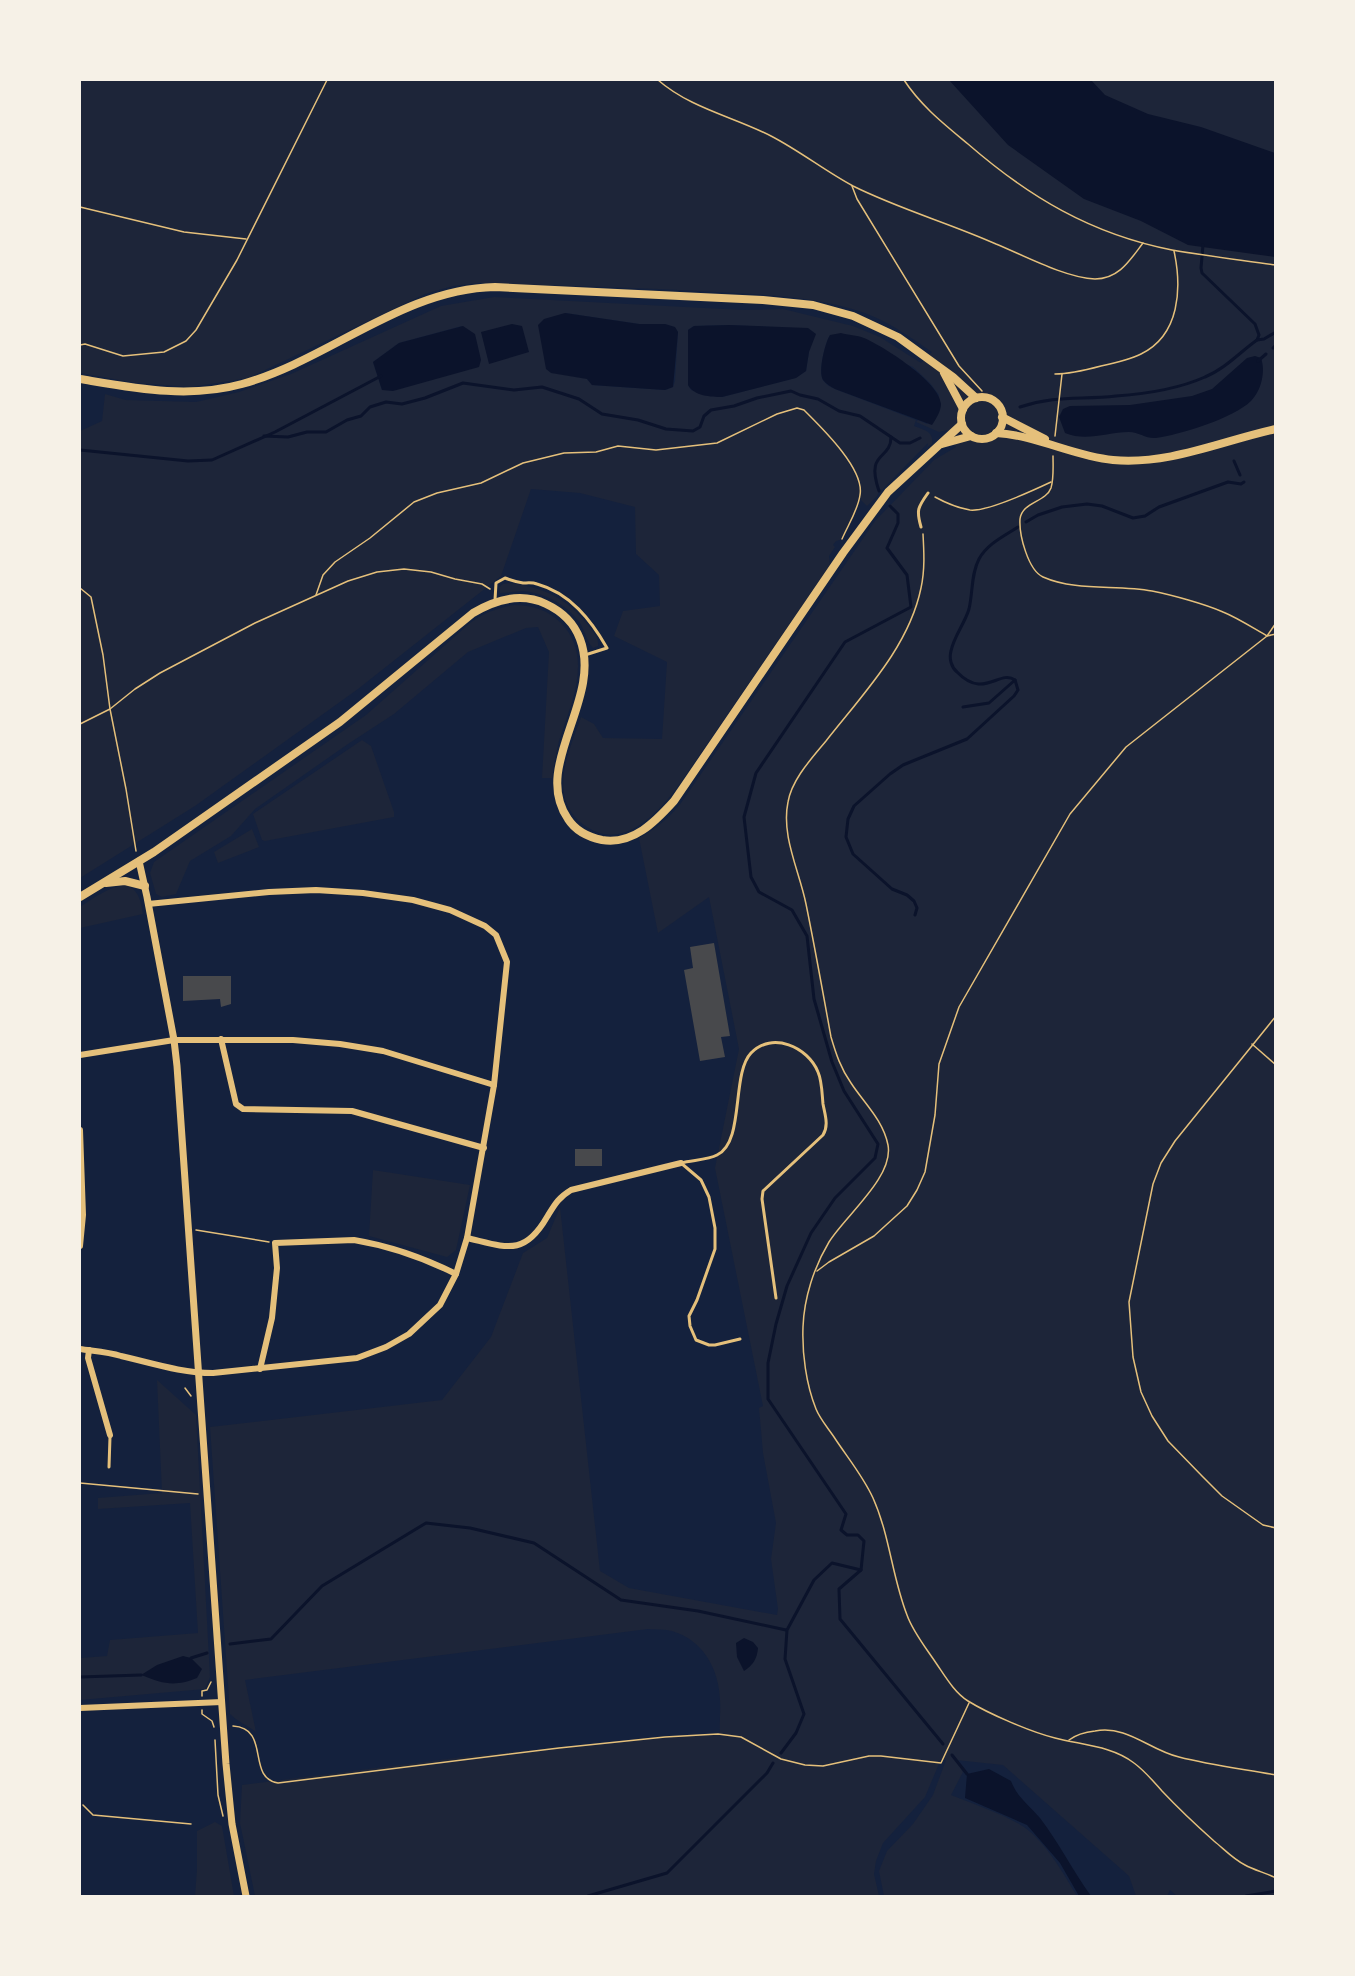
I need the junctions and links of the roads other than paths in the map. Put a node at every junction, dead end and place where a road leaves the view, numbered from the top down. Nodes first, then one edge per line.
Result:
1 (944, 372) junction
2 (80, 380) edge
3 (976, 398) junction
4 (963, 409) junction
5 (1002, 417) junction
6 (962, 424) junction
7 (1275, 429) edge
8 (996, 433) junction
9 (971, 436) junction
10 (942, 444) junction
11 (1066, 448) junction
12 (927, 493) road end
13 (921, 527) road end
14 (495, 603) junction
15 (585, 655) junction
16 (139, 861) junction
17 (102, 883) junction
18 (145, 886) junction
19 (80, 897) edge
20 (148, 904) junction
21 (221, 1039) junction
22 (174, 1040) junction
23 (80, 1055) edge
24 (494, 1085) junction
25 (80, 1130) edge
26 (484, 1148) junction
27 (681, 1163) junction
28 (467, 1238) junction
29 (80, 1246) edge
30 (456, 1274) junction
31 (776, 1298) dead end
32 (740, 1339) dead end
33 (80, 1349) edge
34 (89, 1350) junction
35 (260, 1369) junction
36 (199, 1373) junction
37 (110, 1435) joint
38 (109, 1467) dead end
39 (222, 1702) junction
40 (80, 1708) edge
41 (246, 1896) edge

1 - 2 main road
1 - 3 main road
1 - 4 main road
3 - 4 main road
3 - 5 main road
4 - 6 main road
5 - 8 main road
5 - 11 main road
6 - 9 main road
6 - 10 main road
7 - 11 main road
8 - 9 main road
8 - 11 main road
9 - 10 main road
10 - 15 main road
12 - 13 lane
14 - 15 main road
14 - 15 lane
14 - 16 main road
16 - 17 main road
16 - 18 street
17 - 18 main road
17 - 19 main road
18 - 20 street
20 - 22 street
20 - 24 street
21 - 22 street
21 - 24 street
21 - 26 street
22 - 23 street
22 - 36 street
24 - 26 street
25 - 29 street
26 - 28 street
27 - 28 street
27 - 31 lane
27 - 32 lane
28 - 30 street
30 - 35 street
30 - 35 street
33 - 34 street
34 - 36 street
34 - 37 street
35 - 36 street
36 - 39 street
37 - 38 lane
39 - 40 street
39 - 41 street

